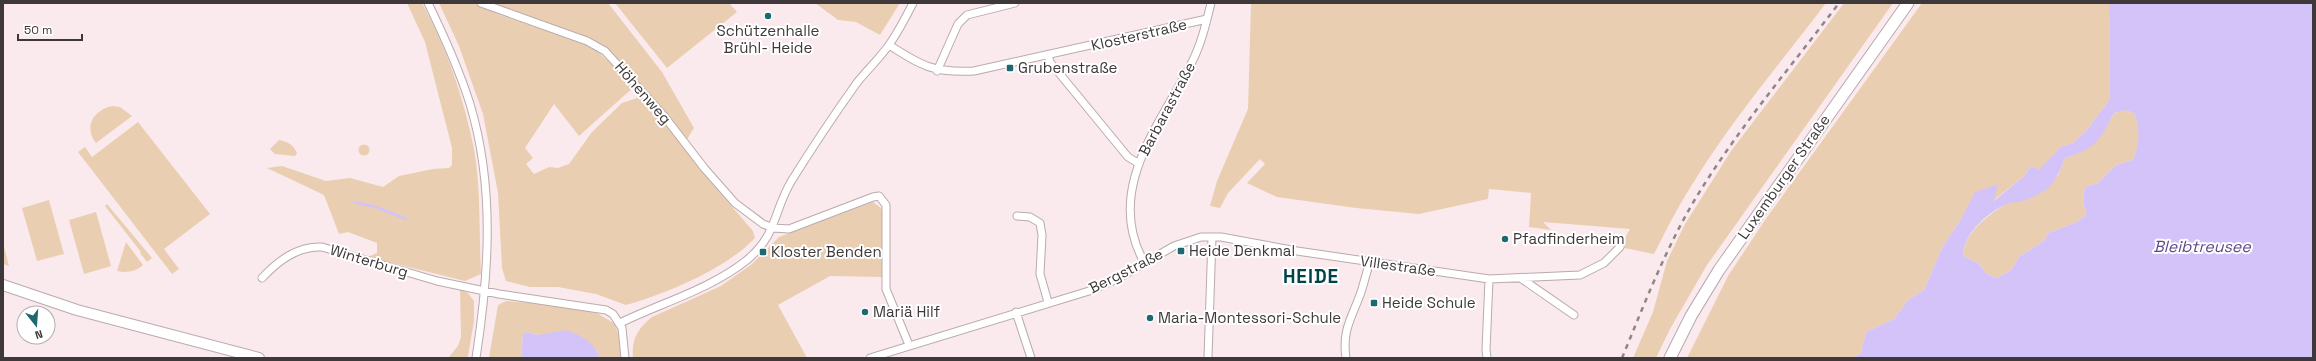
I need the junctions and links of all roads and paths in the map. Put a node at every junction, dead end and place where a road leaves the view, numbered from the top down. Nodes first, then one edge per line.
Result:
1 (428, 3) edge
2 (481, 3) edge
3 (913, 3) edge
4 (1015, 3) edge
5 (1211, 3) edge
6 (1908, 3) edge
7 (1207, 19) junction
8 (888, 45) junction
9 (1048, 56) junction
10 (937, 71) junction
11 (1138, 163) junction
12 (1017, 216) dead end
13 (773, 228) junction
14 (1212, 237) junction
15 (1620, 247) dead end
16 (1144, 262) junction
17 (1370, 262) junction
18 (262, 278) dead end
19 (1489, 279) junction
20 (1522, 279) junction
21 (3, 285) edge
22 (485, 290) junction
23 (1048, 302) junction
24 (1016, 312) junction
25 (1574, 315) dead end
26 (620, 323) junction
27 (909, 344) junction
28 (894, 350) junction
29 (259, 358) edge
30 (476, 358) edge
31 (625, 358) edge
32 (870, 358) edge
33 (897, 358) edge
34 (1031, 358) edge
35 (1208, 358) edge
36 (1346, 358) edge
37 (1487, 358) edge
38 (1670, 358) edge

1 - 22 street
2 - 13 street, Höhenweg
3 - 8 street
4 - 10 street
5 - 7 street, Barbarastraße
6 - 38 main road, Luxemburger Straße
7 - 9 street, Klosterstraße
7 - 11 street, Barbarastraße
8 - 10 street, Klosterstraße
8 - 13 street
9 - 10 street, Klosterstraße
9 - 11 street
11 - 16 street, Barbarastraße
12 - 23 street
13 - 26 street
13 - 27 street
14 - 16 street, Bergstraße
14 - 17 street, Villestraße
14 - 35 street
15 - 20 street, Villestraße
16 - 23 street, Bergstraße
17 - 19 street, Villestraße
17 - 36 street
18 - 22 street, Winterburg
19 - 20 street, Villestraße
19 - 37 street
20 - 25 street
21 - 29 main road
22 - 26 street, Winterburg
22 - 30 street
23 - 24 street, Bergstraße
24 - 27 street, Bergstraße
24 - 34 street
26 - 31 street
27 - 28 street, Bergstraße
28 - 32 street, Bergstraße
28 - 33 street

